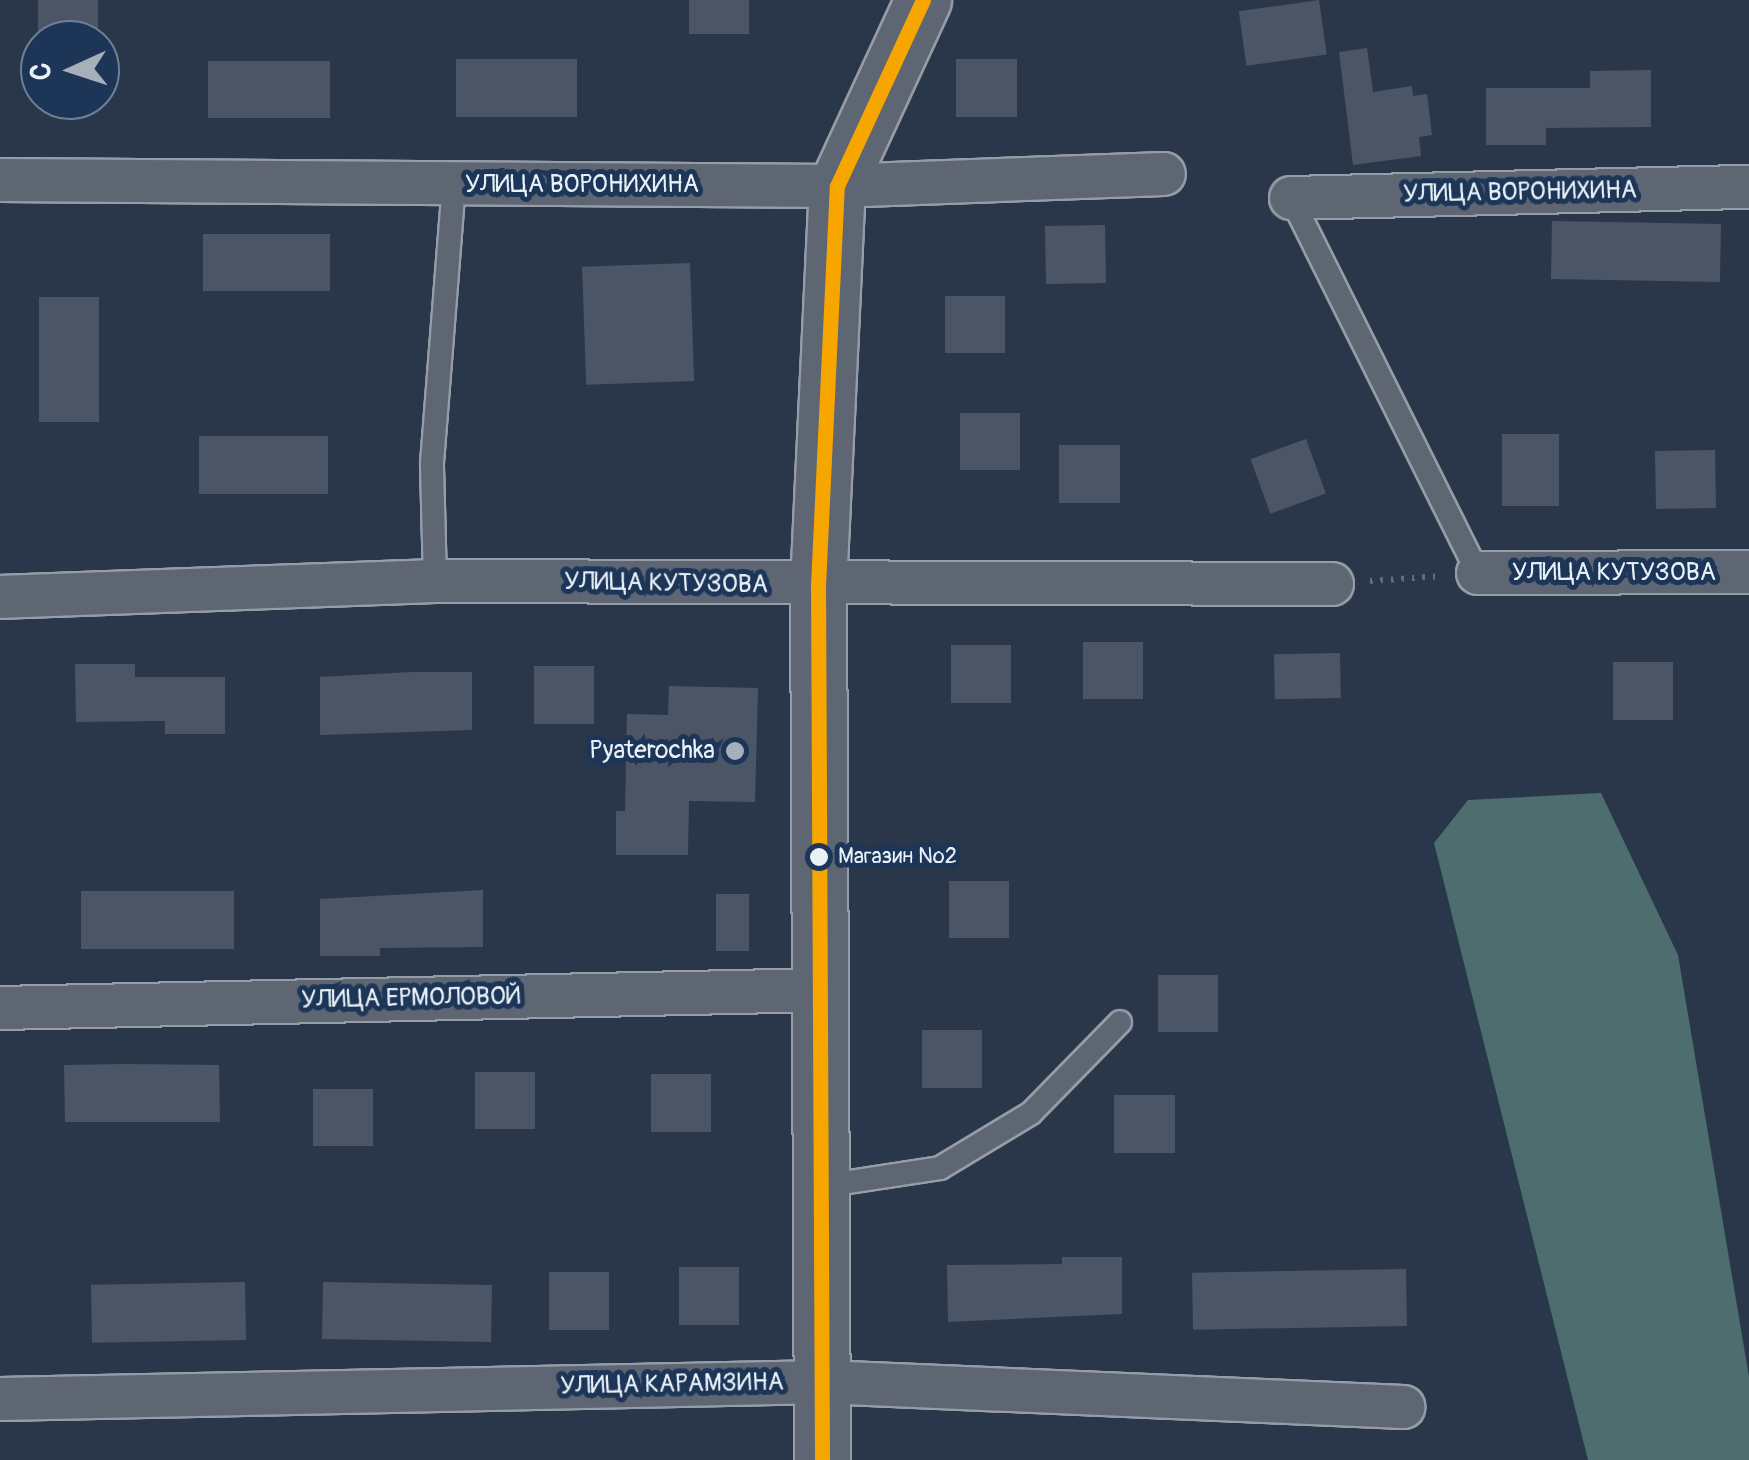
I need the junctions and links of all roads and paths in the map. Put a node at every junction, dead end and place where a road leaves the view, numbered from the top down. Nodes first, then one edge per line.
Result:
1 (923, 0) edge
2 (1164, 174) dead end
3 (0, 180) edge
4 (454, 184) junction
5 (837, 186) junction
6 (1749, 188) edge
7 (1291, 198) joint
8 (1749, 572) edge
9 (1478, 573) junction
10 (434, 581) junction
11 (1332, 584) joint
12 (818, 586) junction
13 (0, 597) edge
14 (823, 990) junction
15 (0, 1008) edge
16 (1120, 1022) dead end
17 (823, 1186) junction
18 (823, 1382) junction
19 (0, 1399) edge
20 (1403, 1407) dead end
21 (822, 1460) edge

1 - 5 street
2 - 5 street, УЛИЦА ВОРОНИХИНА
3 - 4 street, УЛИЦА ВОРОНИХИНА
4 - 5 street, УЛИЦА ВОРОНИХИНА
4 - 10 lane
5 - 12 street
6 - 7 street, УЛИЦА ВОРОНИХИНА
7 - 9 lane
8 - 9 street, УЛИЦА КУТУЗОВА
9 - 11 path
10 - 12 street, УЛИЦА КУТУЗОВА
10 - 13 street, УЛИЦА КУТУЗОВА
11 - 12 street, УЛИЦА КУТУЗОВА
12 - 14 street
14 - 15 street, УЛИЦА ЕРМОЛОВОЙ
14 - 17 street
16 - 17 lane
17 - 18 street
18 - 19 street, УЛИЦА КАРАМЗИНА
18 - 20 street, УЛИЦА КАРАМЗИНА
18 - 21 street

